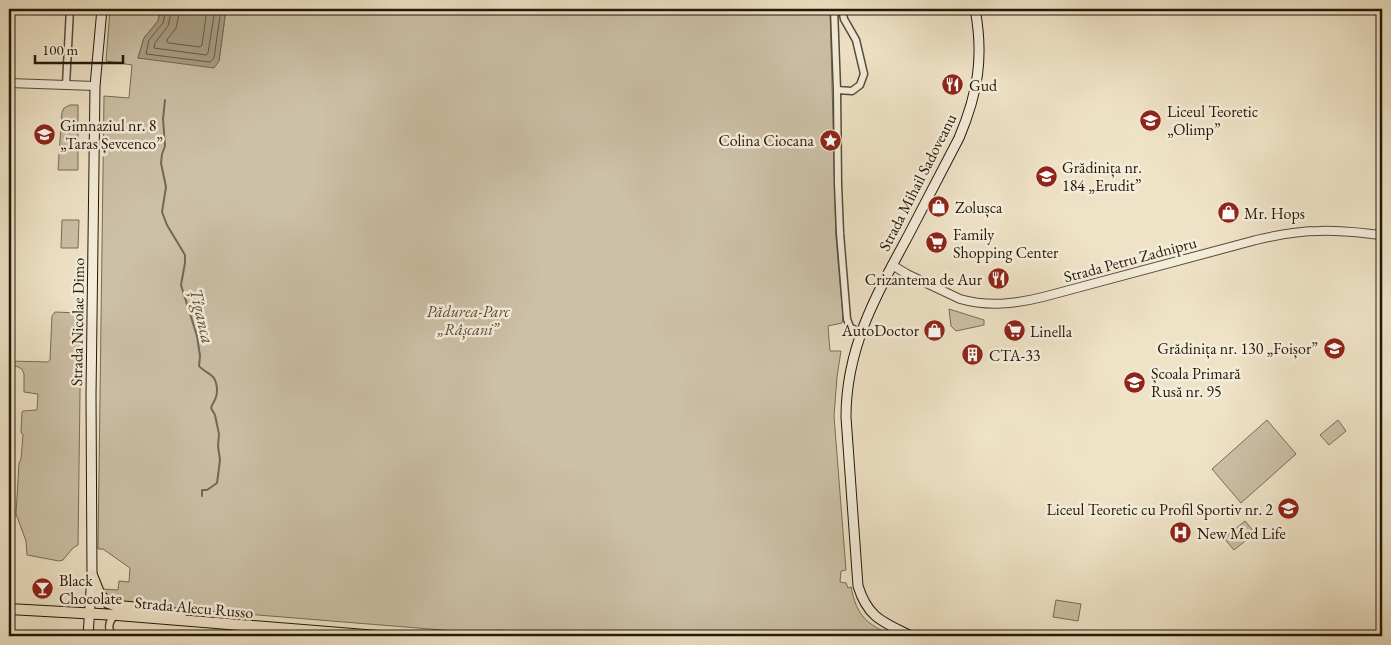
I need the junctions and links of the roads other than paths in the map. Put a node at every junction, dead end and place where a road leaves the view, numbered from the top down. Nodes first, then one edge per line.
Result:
1 (70, 9) edge
2 (102, 9) edge
3 (834, 9) edge
4 (842, 9) edge
5 (975, 9) edge
6 (9, 83) edge
7 (66, 84) junction
8 (96, 86) junction
9 (837, 90) junction
10 (1382, 235) edge
11 (892, 265) junction
12 (860, 333) junction
13 (92, 575) junction
14 (9, 609) edge
15 (90, 614) junction
16 (117, 615) junction
17 (191, 621) junction
18 (88, 635) edge
19 (112, 636) edge
20 (120, 636) edge
21 (133, 636) edge
22 (378, 636) edge
23 (911, 636) edge

1 - 7 street
2 - 8 main road, Strada Nicolae Dimo
3 - 9 street
4 - 9 street
5 - 11 main road, Strada Mihail Sadoveanu
6 - 7 street
7 - 8 street
8 - 13 main road, Strada Nicolae Dimo
9 - 12 street
10 - 11 street, Strada Petru Zadnipru
11 - 12 main road, Strada Mihail Sadoveanu
12 - 23 main road, Strada Mihail Sadoveanu
13 - 15 main road, Strada Nicolae Dimo
13 - 17 main road
14 - 15 main road, Strada Alecu Russo
15 - 16 main road, Strada Alecu Russo
15 - 18 main road, Strada Nicolae Dimo
16 - 17 main road, Strada Alecu Russo
16 - 19 street
17 - 22 main road, Strada Alecu Russo
18 - 19 street
19 - 20 street
20 - 21 street

